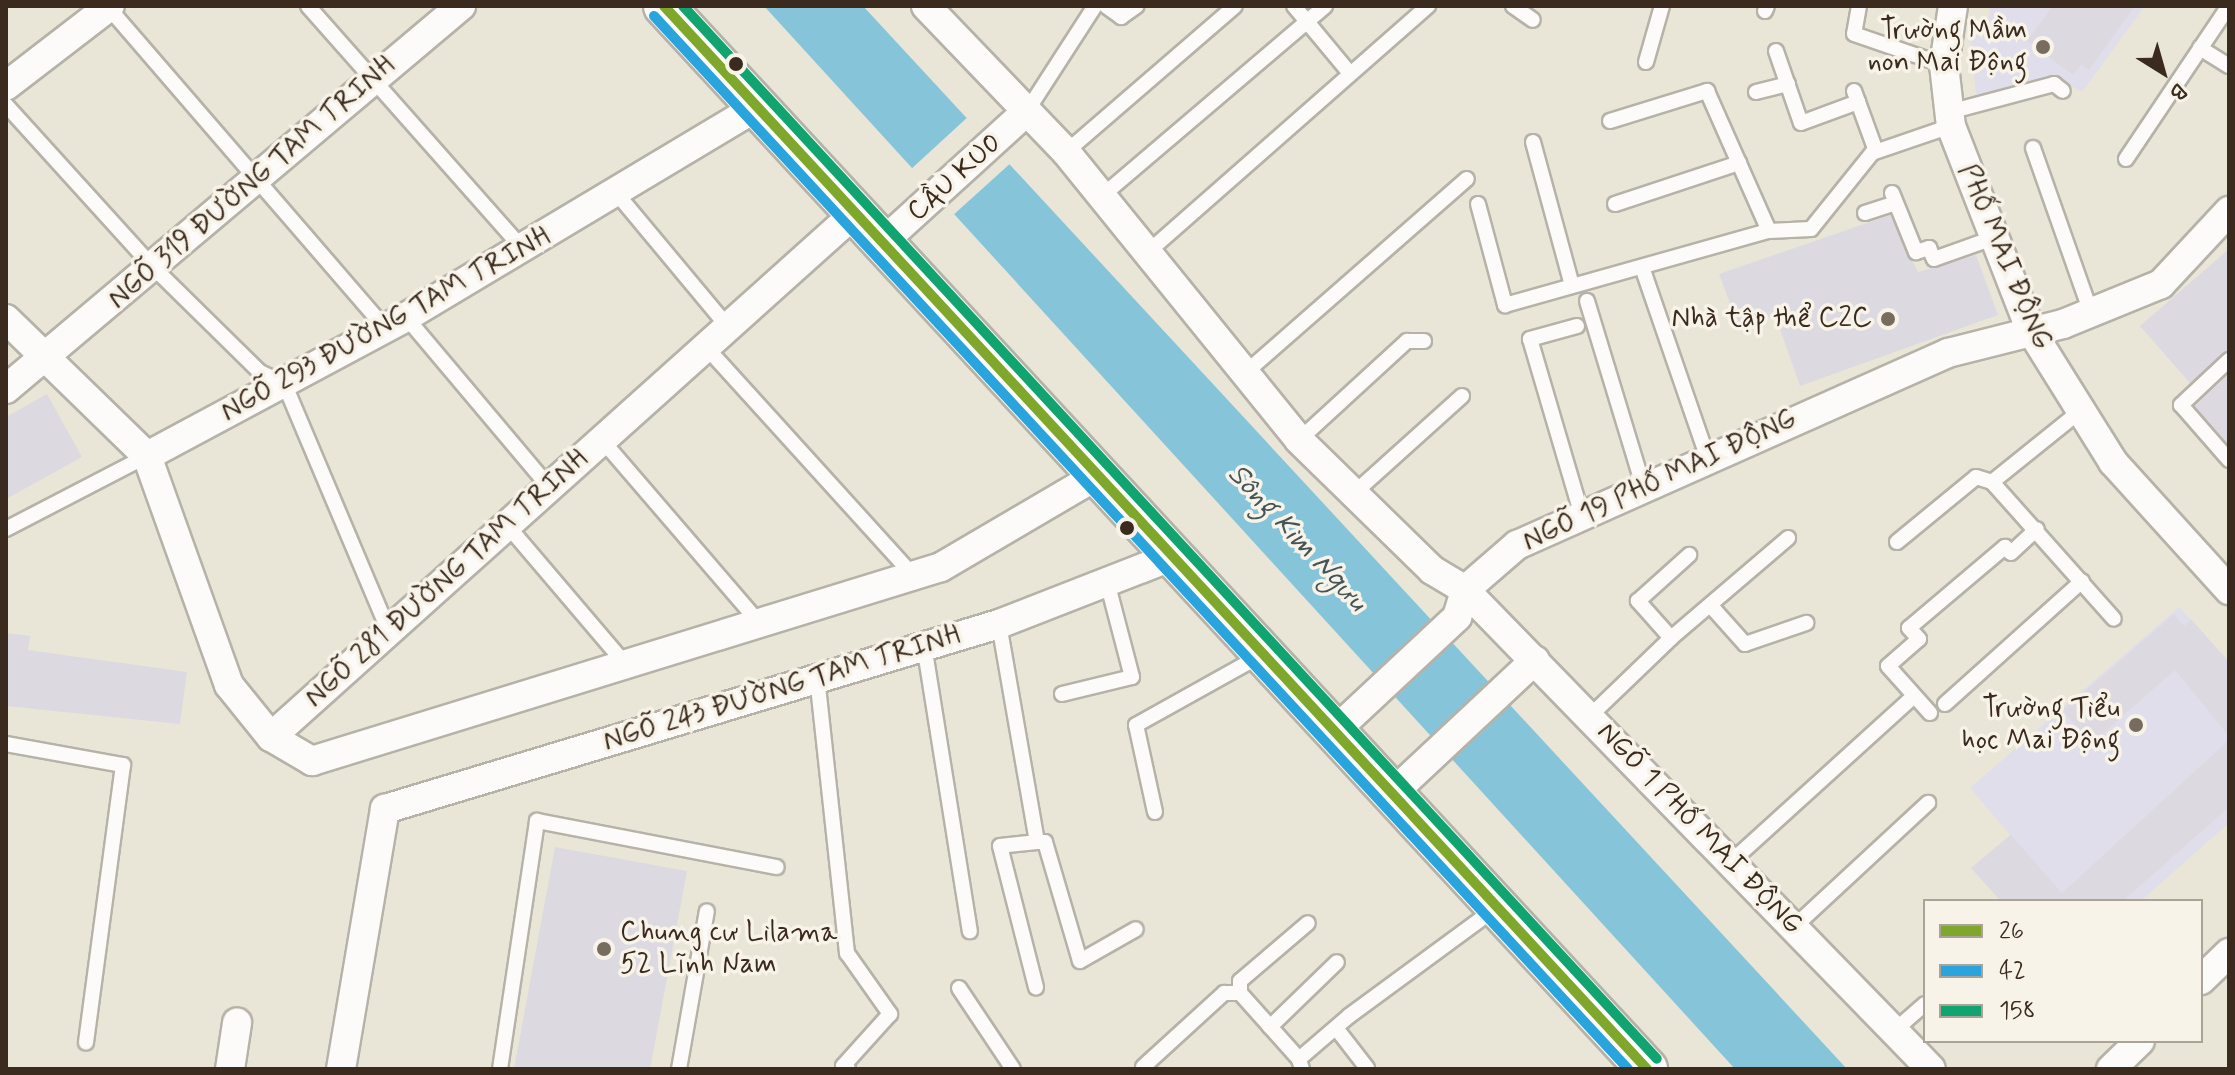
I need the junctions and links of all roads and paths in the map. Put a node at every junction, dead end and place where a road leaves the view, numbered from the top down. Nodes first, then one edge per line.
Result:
1 (108, 6) edge
2 (308, 6) edge
3 (461, 6) edge
4 (664, 6) edge
5 (926, 6) edge
6 (1095, 6) edge
7 (1106, 6) edge
8 (1137, 6) edge
9 (1235, 6) edge
10 (1294, 6) edge
11 (1325, 6) edge
12 (1428, 6) edge
13 (1513, 6) edge
14 (1662, 6) edge
15 (1859, 6) edge
16 (1953, 6) edge
17 (2229, 6) edge
18 (1533, 20) dead end
19 (1308, 24) junction
20 (2200, 48) junction
21 (1776, 51) dead end
22 (1646, 62) dead end
23 (1944, 65) junction
24 (2229, 66) edge
25 (1348, 71) junction
26 (372, 79) junction
27 (1788, 84) junction
28 (6, 86) edge
29 (2063, 91) dead end
30 (1756, 92) dead end
31 (6, 105) edge
32 (757, 107) junction
33 (1027, 111) junction
34 (1950, 119) junction
35 (1610, 121) dead end
36 (1533, 142) dead end
37 (2033, 148) dead end
38 (1876, 151) junction
39 (1066, 152) junction
40 (2126, 159) dead end
41 (1739, 163) junction
42 (261, 178) junction
43 (1467, 179) dead end
44 (618, 195) junction
45 (1102, 196) junction
46 (1478, 204) dead end
47 (1615, 204) dead end
48 (2229, 211) edge
49 (1865, 213) dead end
50 (854, 214) junction
51 (1769, 231) junction
52 (1993, 238) junction
53 (882, 243) junction
54 (524, 250) junction
55 (1148, 252) junction
56 (154, 268) junction
57 (1643, 270) junction
58 (1572, 286) junction
59 (1587, 301) dead end
60 (2091, 313) junction
61 (6, 319) edge
62 (396, 323) junction
63 (1577, 326) dead end
64 (728, 327) junction
65 (2030, 329) junction
66 (1424, 341) dead end
67 (706, 347) junction
68 (2229, 360) edge
69 (44, 362) junction
70 (1244, 374) junction
71 (284, 383) junction
72 (6, 389) edge
73 (1462, 396) dead end
74 (2079, 412) junction
75 (602, 440) junction
76 (1299, 440) junction
77 (147, 456) junction
78 (1707, 456) junction
79 (2229, 460) edge
80 (1098, 475) junction
81 (1992, 482) junction
82 (1643, 485) junction
83 (549, 487) junction
84 (1352, 495) junction
85 (1581, 512) junction
86 (507, 525) junction
87 (6, 529) edge
88 (2037, 529) junction
89 (1788, 538) dead end
90 (1897, 542) dead end
91 (1689, 555) dead end
92 (1173, 556) junction
93 (913, 575) junction
94 (1106, 577) junction
95 (2082, 581) junction
96 (1465, 590) junction
97 (2229, 590) edge
98 (1711, 606) junction
99 (2114, 619) dead end
100 (1806, 623) dead end
101 (760, 624) junction
102 (999, 624) junction
103 (389, 631) junction
104 (1671, 638) junction
105 (924, 645) junction
106 (1266, 653) junction
107 (1535, 660) junction
108 (626, 665) junction
109 (817, 677) junction
110 (1062, 694) dead end
111 (1914, 696) junction
112 (1945, 704) dead end
113 (1930, 713) dead end
114 (1350, 716) junction
115 (1590, 716) junction
116 (271, 737) junction
117 (6, 744) edge
118 (1406, 780) junction
119 (1928, 803) dead end
120 (1155, 812) dead end
121 (1037, 842) junction
122 (1732, 861) junction
123 (777, 867) dead end
124 (1499, 906) junction
125 (707, 911) dead end
126 (1308, 923) dead end
127 (1794, 927) junction
128 (1136, 929) dead end
129 (970, 931) dead end
130 (2229, 953) edge
131 (1337, 962) dead end
132 (2203, 978) edge
133 (1036, 987) dead end
134 (959, 988) dead end
135 (1240, 993) junction
136 (1923, 1006) edge
137 (237, 1023) dead end
138 (1270, 1027) junction
139 (1336, 1028) junction
140 (1894, 1031) junction
141 (86, 1043) dead end
142 (2138, 1043) edge
143 (1300, 1064) edge
144 (1636, 1065) edge
145 (1143, 1067) edge
146 (1367, 1068) edge
147 (230, 1069) edge
148 (341, 1069) edge
149 (500, 1069) edge
150 (679, 1069) edge
151 (848, 1069) edge
152 (1013, 1069) edge
153 (1931, 1069) edge
154 (2111, 1069) edge

1 - 28 street
1 - 42 lane
2 - 26 lane
3 - 26 street, NGÕ 319 ĐƯỜNG TAM TRINH
4 - 32 main road
5 - 33 street
6 - 33 lane
7 - 8 lane
9 - 39 lane
10 - 19 lane
11 - 19 lane
12 - 25 lane
13 - 18 lane
14 - 22 lane
15 - 23 lane
16 - 23 street, PHỐ MAI ĐỘNG
17 - 20 lane
19 - 25 lane
19 - 45 lane
20 - 24 lane
20 - 40 lane
21 - 27 lane
23 - 34 street, PHỐ MAI ĐỘNG
25 - 55 lane
26 - 42 street, NGÕ 319 ĐƯỜNG TAM TRINH
26 - 54 lane
27 - 30 lane
27 - 38 lane
29 - 34 lane
31 - 56 lane
32 - 44 street, NGÕ 293 ĐƯỜNG TAM TRINH
32 - 50 main road
33 - 39 street
33 - 53 street, CẦU KU0
34 - 38 lane
34 - 52 street, PHỐ MAI ĐỘNG
35 - 41 lane
36 - 58 lane
37 - 60 lane
38 - 51 lane
39 - 45 street
41 - 47 lane
41 - 51 lane
42 - 56 street, NGÕ 319 ĐƯỜNG TAM TRINH
42 - 62 lane
43 - 70 lane
44 - 54 street, NGÕ 293 ĐƯỜNG TAM TRINH
44 - 64 lane
45 - 55 street
46 - 58 lane
48 - 60 street, NGÕ 19 PHỐ MAI ĐỘNG
49 - 52 lane
50 - 53 main road
50 - 64 street, NGÕ 281 ĐƯỜNG TAM TRINH
51 - 57 lane
52 - 65 street, PHỐ MAI ĐỘNG
53 - 80 main road
54 - 62 street, NGÕ 293 ĐƯỜNG TAM TRINH
55 - 70 street
56 - 69 street, NGÕ 319 ĐƯỜNG TAM TRINH
56 - 71 lane
57 - 58 lane
57 - 78 lane
59 - 82 lane
60 - 65 street, NGÕ 19 PHỐ MAI ĐỘNG
61 - 69 street
62 - 71 street, NGÕ 293 ĐƯỜNG TAM TRINH
62 - 83 lane
63 - 85 lane
64 - 67 street, NGÕ 281 ĐƯỜNG TAM TRINH
65 - 74 street, PHỐ MAI ĐỘNG
65 - 78 street, NGÕ 19 PHỐ MAI ĐỘNG
66 - 76 lane
67 - 75 street, NGÕ 281 ĐƯỜNG TAM TRINH
67 - 93 lane
68 - 79 lane
69 - 72 street, NGÕ 319 ĐƯỜNG TAM TRINH
69 - 77 street
70 - 76 street
71 - 77 street, NGÕ 293 ĐƯỜNG TAM TRINH
71 - 103 lane
73 - 84 lane
74 - 81 lane
74 - 97 street, PHỐ MAI ĐỘNG
75 - 83 street, NGÕ 281 ĐƯỜNG TAM TRINH
75 - 101 lane
76 - 84 street
77 - 87 lane, NGÕ 293 ĐƯỜNG TAM TRINH
77 - 116 street
78 - 82 street, NGÕ 19 PHỐ MAI ĐỘNG
80 - 92 main road
80 - 93 street
81 - 88 lane
81 - 90 lane
82 - 85 street, NGÕ 19 PHỐ MAI ĐỘNG
83 - 86 street, NGÕ 281 ĐƯỜNG TAM TRINH
84 - 96 street
85 - 96 street, NGÕ 19 PHỐ MAI ĐỘNG
86 - 103 street, NGÕ 281 ĐƯỜNG TAM TRINH
86 - 108 lane
88 - 95 lane
88 - 111 lane
89 - 98 lane
91 - 104 lane
92 - 94 street, NGÕ 243 ĐƯỜNG TAM TRINH
92 - 106 main road
93 - 101 street
94 - 102 street, NGÕ 243 ĐƯỜNG TAM TRINH
94 - 110 lane
95 - 99 lane
95 - 112 lane
96 - 107 street, NGÕ 1 PHỐ MAI ĐỘNG
96 - 114 street, NGÕ 19 PHỐ MAI ĐỘNG
98 - 100 lane
98 - 104 lane
101 - 108 street
102 - 105 street, NGÕ 243 ĐƯỜNG TAM TRINH
102 - 121 lane
103 - 116 street, NGÕ 281 ĐƯỜNG TAM TRINH
104 - 115 lane
105 - 109 street, NGÕ 243 ĐƯỜNG TAM TRINH
105 - 129 lane
106 - 114 main road
106 - 120 lane
107 - 115 street, NGÕ 1 PHỐ MAI ĐỘNG
107 - 118 street
108 - 116 street
109 - 148 street, NGÕ 243 ĐƯỜNG TAM TRINH
109 - 151 lane
111 - 113 lane
111 - 122 lane
114 - 118 main road
115 - 122 street, NGÕ 1 PHỐ MAI ĐỘNG
117 - 141 lane
118 - 124 main road
119 - 127 lane
121 - 128 lane
121 - 133 lane
122 - 127 street, NGÕ 1 PHỐ MAI ĐỘNG
123 - 149 lane
124 - 139 lane
124 - 144 main road
125 - 150 lane
126 - 135 lane
127 - 140 street, NGÕ 1 PHỐ MAI ĐỘNG
130 - 132 street
131 - 138 lane
134 - 152 lane
135 - 138 lane
135 - 145 lane
136 - 140 lane
137 - 147 street
138 - 143 lane
139 - 143 lane
139 - 146 lane
140 - 153 street, NGÕ 1 PHỐ MAI ĐỘNG
142 - 154 street

